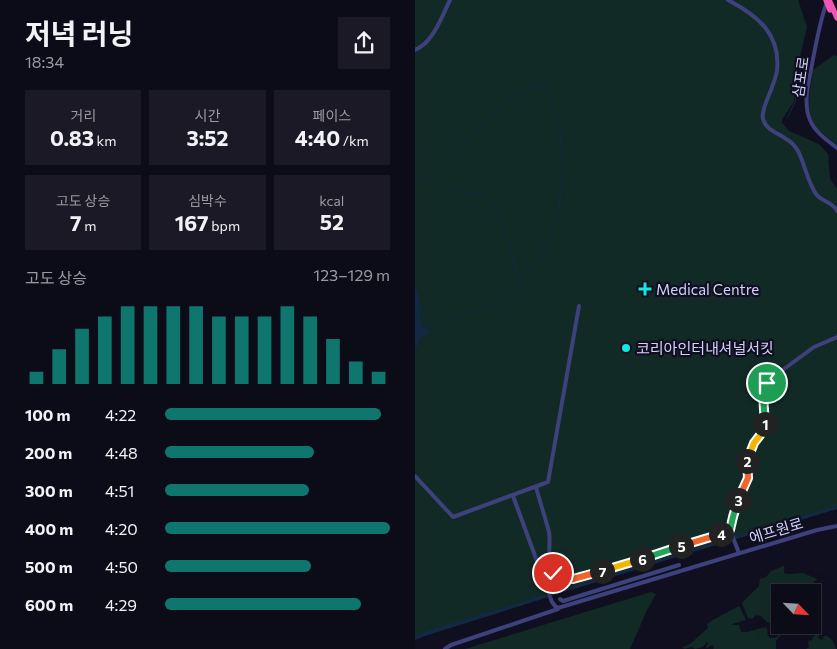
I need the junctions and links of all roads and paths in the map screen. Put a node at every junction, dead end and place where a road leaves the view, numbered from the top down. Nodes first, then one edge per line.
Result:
1 (450, 0) edge
2 (729, 0) edge
3 (827, 0) edge
4 (831, 9) junction
5 (837, 18) edge
6 (837, 26) edge
7 (415, 50) edge
8 (837, 148) edge
9 (837, 212) edge
10 (579, 306) dead end
11 (837, 337) edge
12 (415, 476) edge
13 (536, 487) junction
14 (513, 496) junction
15 (837, 526) edge
16 (730, 530) junction
17 (739, 553) junction
18 (679, 565) dead end
19 (560, 599) dead end
20 (560, 608) junction
21 (445, 649) edge

1 - 7 street
2 - 9 street
3 - 4 highway, bridge
3 - 8 street, 삼포로
4 - 5 highway
4 - 6 highway
10 - 13 street
11 - 16 street
12 - 14 street
13 - 14 street
13 - 16 street
14 - 20 street
15 - 17 street, 에프원로
16 - 17 street
17 - 20 street, 에프원로
18 - 19 street
20 - 21 street, 에프원로

